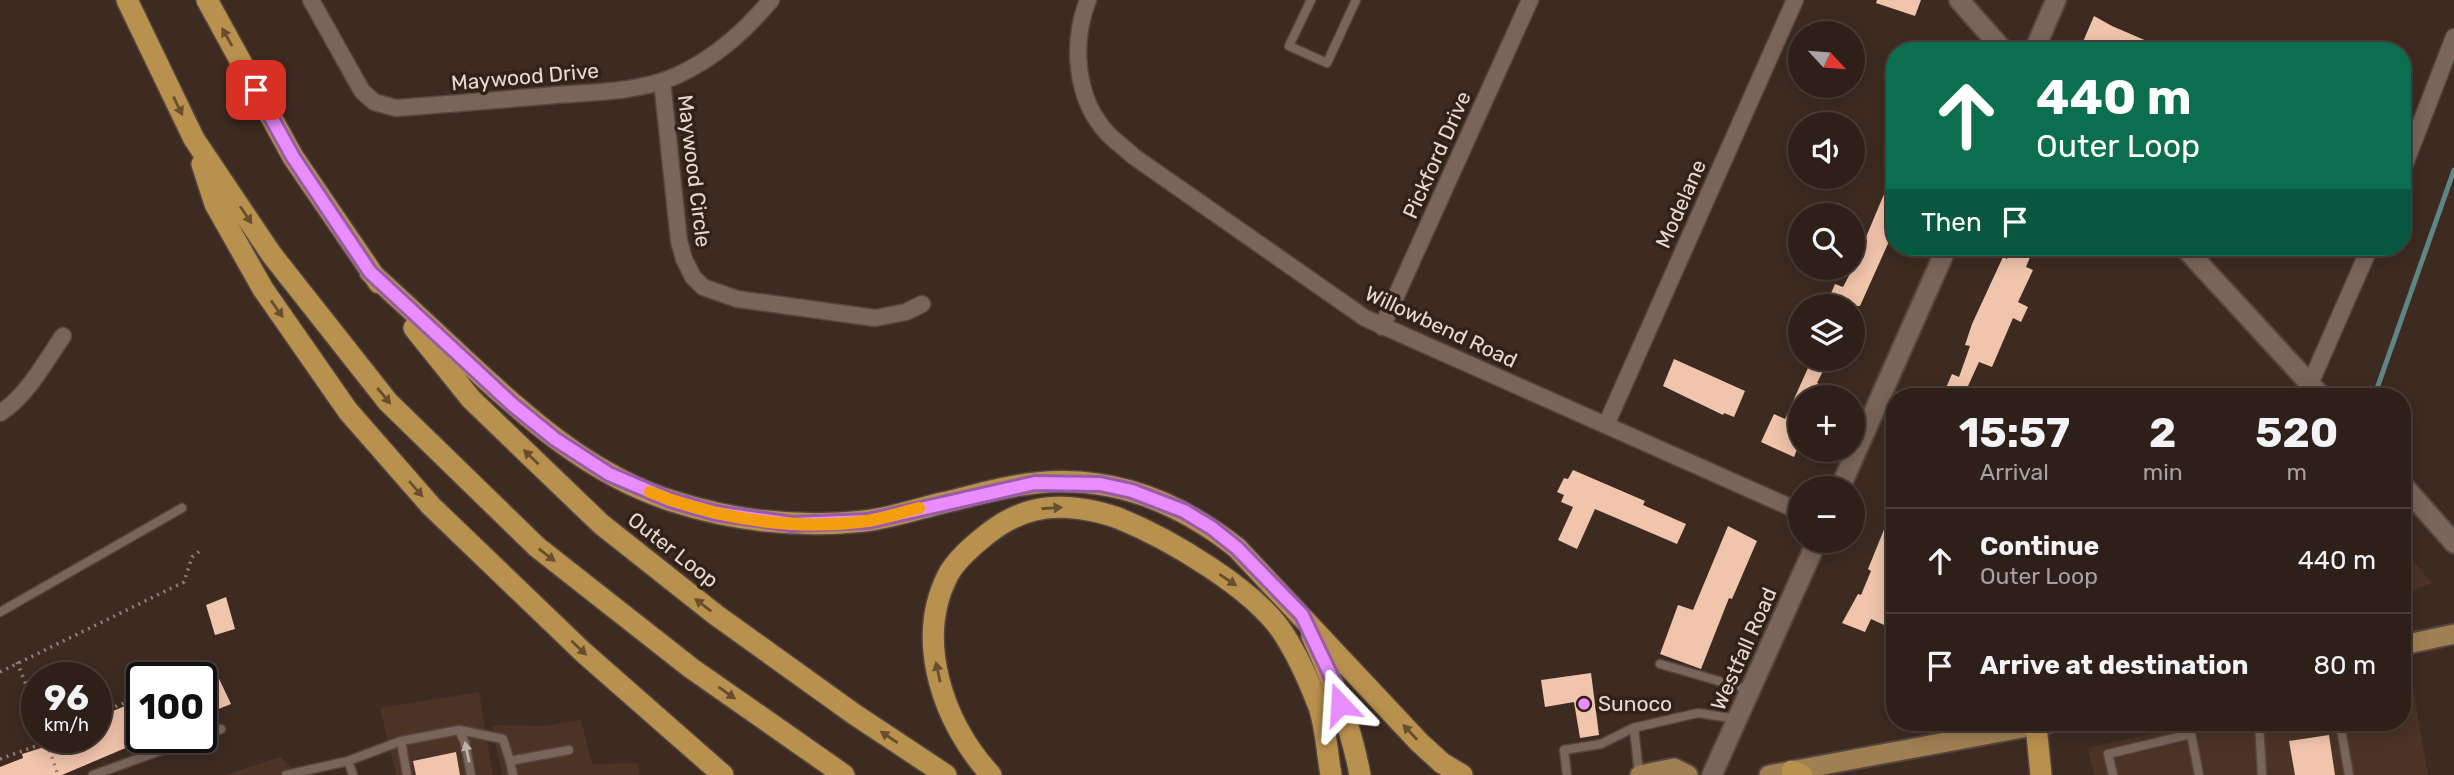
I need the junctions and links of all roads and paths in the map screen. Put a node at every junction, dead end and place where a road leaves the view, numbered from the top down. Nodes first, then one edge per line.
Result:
1 (127, 0) edge
2 (207, 0) edge
3 (311, 0) edge
4 (771, 0) edge
5 (1088, 0) edge
6 (1311, 0) edge
7 (1356, 0) edge
8 (1530, 0) edge
9 (1795, 0) edge
10 (1959, 0) edge
11 (2056, 0) edge
12 (2454, 37) edge
13 (1996, 42) edge
14 (2038, 42) edge
15 (662, 81) junction
16 (194, 139) junction
17 (2411, 148) edge
18 (1943, 256) edge
19 (2192, 256) edge
20 (2367, 256) edge
21 (370, 272) junction
22 (922, 304) dead end
23 (1382, 327) junction
24 (64, 336) dead end
25 (2313, 388) edge
26 (2317, 388) edge
27 (0, 413) edge
28 (1606, 425) junction
29 (1845, 476) edge
30 (2411, 494) edge
31 (1788, 506) edge
32 (182, 508) dead end
33 (2454, 543) edge
34 (201, 550) dead end
35 (1812, 553) edge
36 (0, 612) edge
37 (1302, 615) junction
38 (2454, 634) edge
39 (2411, 642) edge
40 (17, 662) junction
41 (1660, 664) dead end
42 (0, 672) edge
43 (21, 672) edge
44 (1750, 690) junction
45 (1737, 719) junction
46 (1634, 728) junction
47 (221, 729) dead end
48 (217, 730) edge
49 (459, 730) junction
50 (2009, 731) edge
51 (2043, 731) edge
52 (2190, 731) edge
53 (2259, 731) edge
54 (2341, 731) edge
55 (2191, 734) junction
56 (401, 741) junction
57 (569, 750) dead end
58 (21, 752) edge
59 (50, 753) edge
60 (153, 753) edge
61 (0, 759) edge
62 (348, 761) junction
63 (510, 761) junction
64 (718, 772) edge
65 (305, 773) edge
66 (1797, 773) edge
67 (58, 775) edge
68 (93, 775) edge
69 (286, 775) edge
70 (353, 775) edge
71 (407, 775) edge
72 (471, 775) edge
73 (513, 775) edge
74 (844, 775) edge
75 (946, 775) edge
76 (990, 775) edge
77 (1331, 775) edge
78 (1360, 775) edge
79 (1462, 775) edge
80 (1567, 775) edge
81 (1640, 775) edge
82 (1688, 775) edge
83 (1712, 775) edge
84 (1769, 775) edge
85 (2041, 775) edge
86 (2113, 775) edge
87 (2199, 775) edge
88 (2262, 775) edge
89 (2349, 775) edge

1 -> 16 highway
21 -> 2 highway, Outer Loop
3 - 15 street, Maywood Drive
4 - 15 street, Maywood Drive
5 - 23 street, Willowbend Road
6 - 7 lane
8 - 23 street, Pickford Drive
9 - 28 street, Modelane
10 - 13 street
11 - 14 street
12 - 17 street
15 - 22 street, Maywood Circle
16 -> 64 highway
16 -> 74 highway
18 - 29 street
19 - 25 street
20 - 26 street
21 - 37 highway
75 -> 21 highway, Outer Loop
23 - 28 street, Willowbend Road
24 - 27 street
28 - 31 street, Willowbend Road
30 - 33 street
32 - 36 lane
34 - 40 path
35 - 44 street, Westfall Road
37 - 78 highway
79 -> 37 highway
38 - 39 main road
40 - 42 path
40 - 43 path
41 - 44 lane
44 - 45 street, Westfall Road
45 - 46 lane
45 - 83 street, Westfall Road
46 - 80 lane
46 - 81 lane
47 - 48 lane
49 - 56 lane
49 - 63 lane
72 -> 49 lane
50 - 66 main road
51 - 85 highway
52 - 55 lane
53 - 88 lane
54 - 89 lane
55 - 86 lane
55 - 87 lane
56 - 62 lane
56 - 71 lane
57 - 63 lane
58 - 61 path
59 - 67 path
60 - 68 lane
62 - 65 lane
62 - 70 lane
63 - 73 lane
65 - 69 lane
66 - 84 main road
76 -> 77 highway
81 - 82 main road

